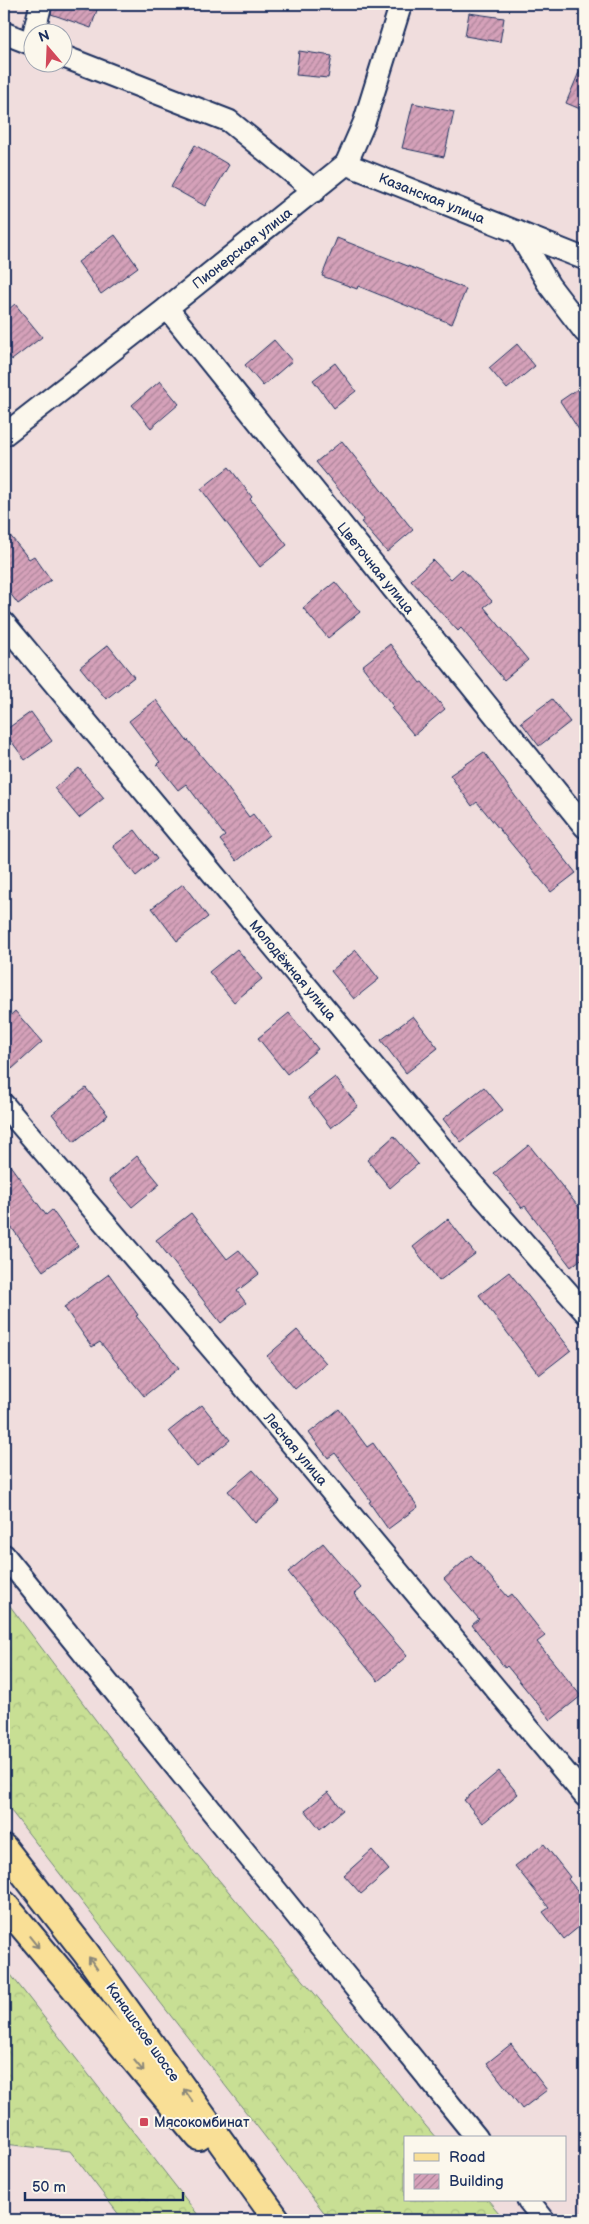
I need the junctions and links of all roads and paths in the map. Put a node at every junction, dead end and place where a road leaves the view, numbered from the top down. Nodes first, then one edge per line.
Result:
1 (41, 4) edge
2 (401, 4) edge
3 (36, 22) edge
4 (4, 33) edge
5 (22, 37) edge
6 (72, 60) edge
7 (346, 164) junction
8 (314, 191) junction
9 (518, 232) junction
10 (585, 259) edge
11 (167, 308) junction
12 (585, 332) edge
13 (4, 435) edge
14 (4, 624) edge
15 (585, 827) edge
16 (4, 1105) edge
17 (585, 1312) edge
18 (4, 1555) edge
19 (585, 1796) edge
20 (4, 1848) edge
21 (4, 1904) edge
22 (475, 2136) edge
23 (530, 2202) edge
24 (272, 2220) edge
25 (277, 2220) edge
26 (544, 2220) edge

1 - 3 street
2 - 7 street, Пионерская улица
4 - 5 street
6 - 8 street
7 - 8 street, Пионерская улица
7 - 9 street, Казанская улица
8 - 11 street, Пионерская улица
9 - 10 street, Казанская улица
9 - 12 street
11 - 13 street, Пионерская улица
11 - 15 street, Цветочная улица
14 - 17 street, Молодёжная улица
16 - 19 street, Лесная улица
18 - 22 street
25 -> 20 main road, Канашское шоссе
21 -> 24 main road, Канашское шоссе
23 - 26 street

